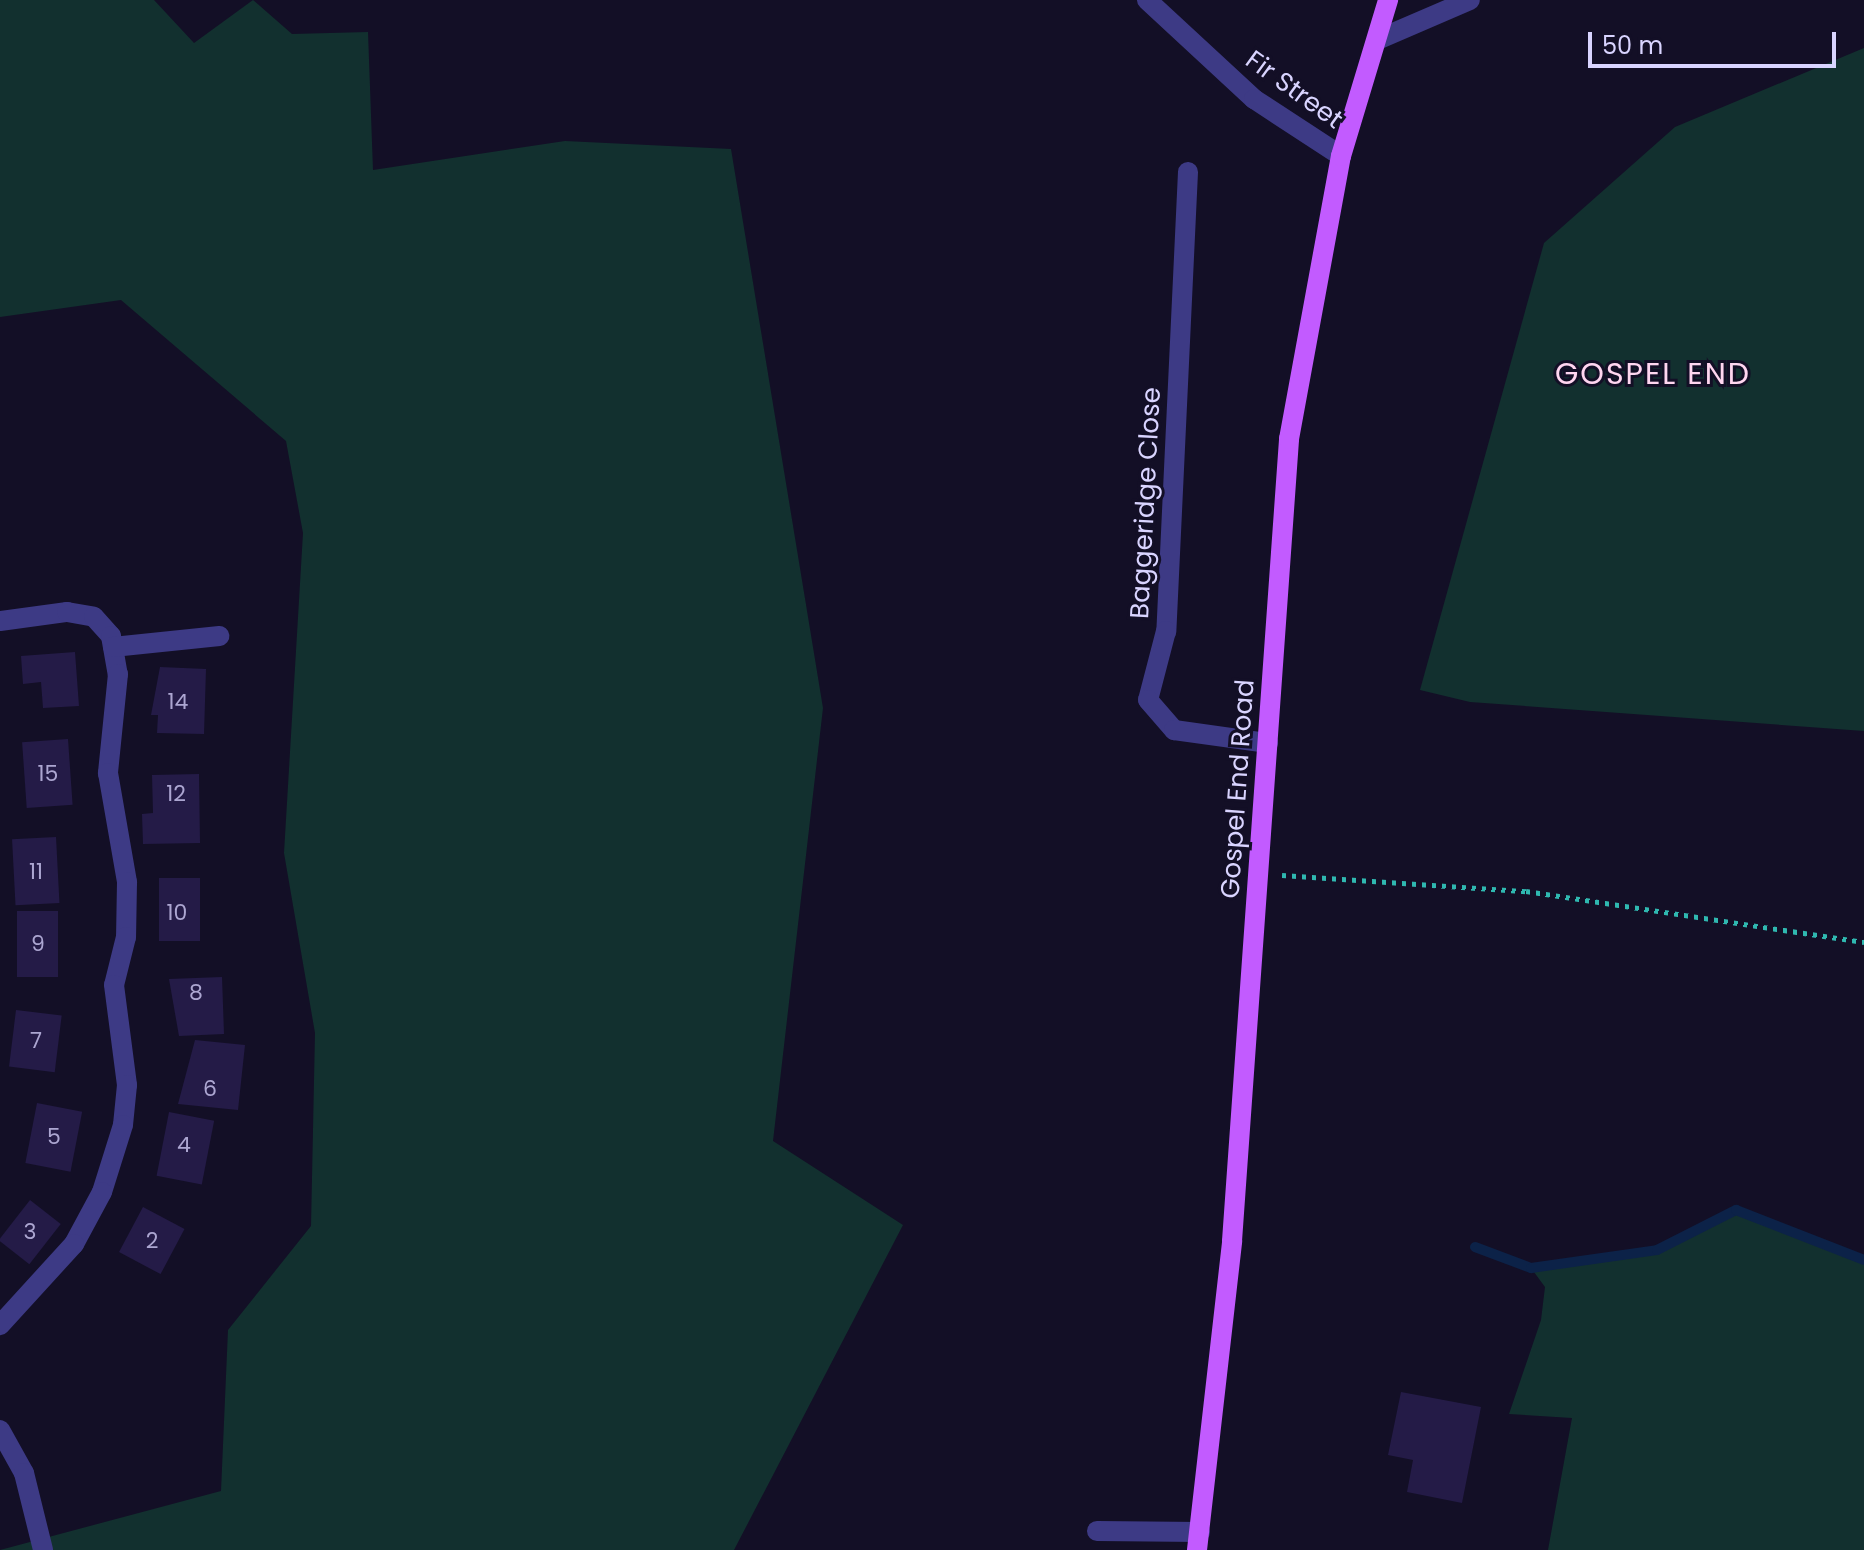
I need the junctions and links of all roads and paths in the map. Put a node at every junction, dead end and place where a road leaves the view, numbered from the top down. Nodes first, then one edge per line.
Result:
1 (1147, 0) edge
2 (1388, 0) edge
3 (1470, 0) edge
4 (1377, 40) junction
5 (1341, 156) junction
6 (1188, 172) dead end
7 (0, 621) edge
8 (219, 636) dead end
9 (113, 647) junction
10 (1268, 743) junction
11 (1257, 873) junction
12 (1864, 942) edge
13 (0, 1325) edge
14 (0, 1430) edge
15 (1097, 1531) dead end
16 (1198, 1541) edge
17 (43, 1550) edge

1 - 5 street, Fir Street
2 - 4 main road, Gospel End Road
3 - 4 street
4 - 5 main road, Gospel End Road
5 - 10 main road, Gospel End Road
6 - 10 street, Baggeridge Close
7 - 9 street
8 - 9 street
9 - 13 street
10 - 11 main road, Gospel End Road
11 - 12 path
11 - 16 main road, Gospel End Road
14 - 17 street
15 - 16 street

